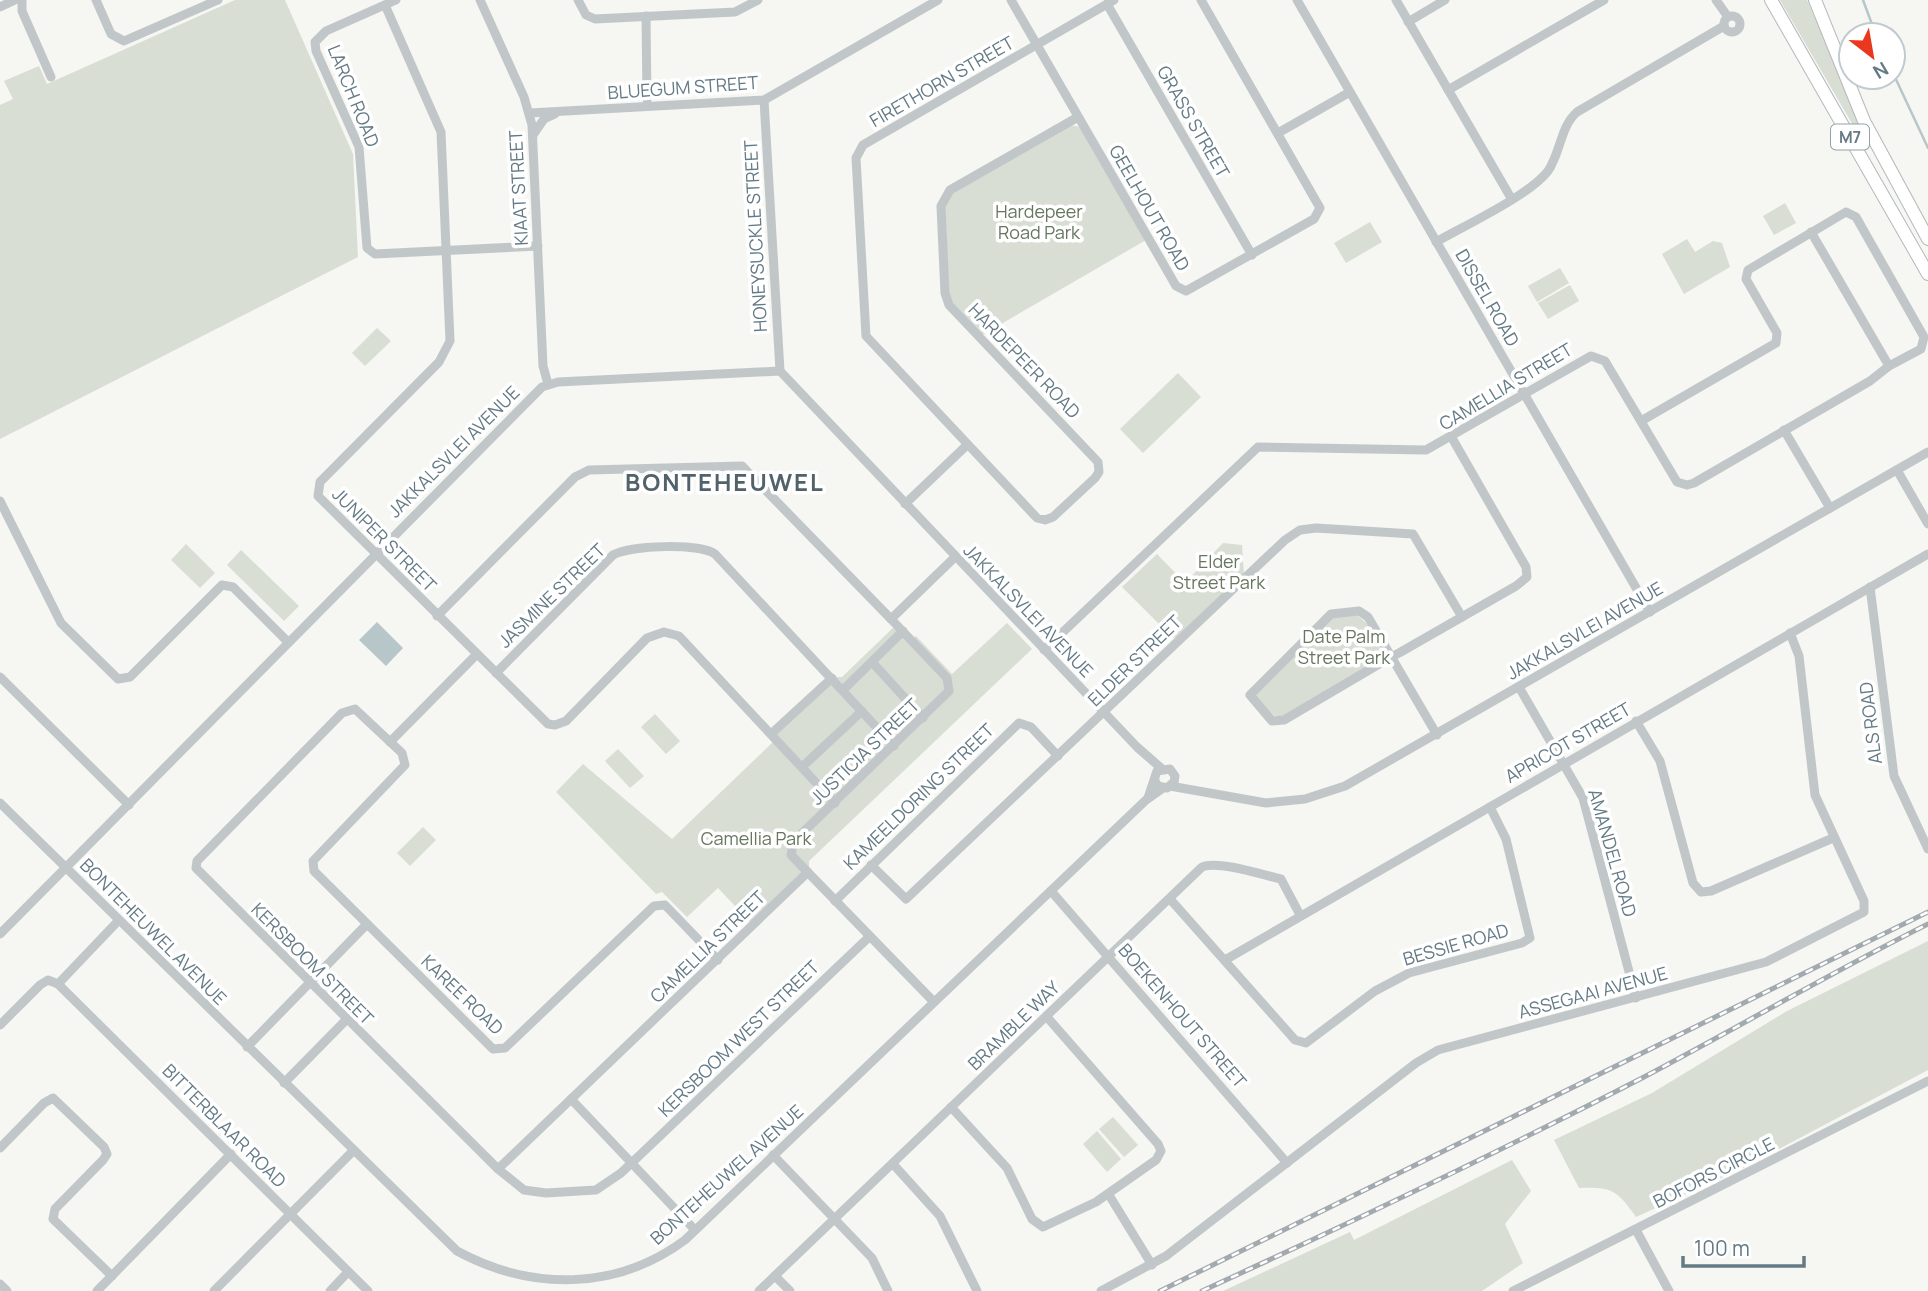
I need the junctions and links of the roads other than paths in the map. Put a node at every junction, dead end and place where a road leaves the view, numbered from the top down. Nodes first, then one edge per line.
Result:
1 (15, 0) edge
2 (22, 0) edge
3 (96, 0) edge
4 (218, 0) edge
5 (396, 0) edge
6 (480, 0) edge
7 (578, 0) edge
8 (758, 0) edge
9 (938, 0) edge
10 (1011, 0) edge
11 (1201, 0) edge
12 (1297, 0) edge
13 (1396, 0) edge
14 (1445, 0) edge
15 (1604, 0) edge
16 (1716, 0) edge
17 (1772, 0) edge
18 (1815, 0) edge
19 (1111, 2) edge
20 (385, 5) junction
21 (0, 7) edge
22 (646, 16) junction
23 (1408, 22) junction
24 (1037, 45) junction
25 (51, 77) dead end
26 (1448, 90) junction
27 (1350, 92) junction
28 (647, 100) dead end
29 (764, 100) junction
30 (560, 112) junction
31 (530, 113) junction
32 (1078, 117) junction
33 (1278, 133) junction
34 (533, 135) junction
35 (1511, 198) junction
36 (1811, 232) junction
37 (1928, 239) edge
38 (1436, 242) junction
39 (538, 246) junction
40 (447, 251) junction
41 (1252, 255) junction
42 (1928, 274) edge
43 (1889, 366) junction
44 (780, 371) junction
45 (548, 384) junction
46 (1524, 394) junction
47 (1641, 421) junction
48 (1784, 430) junction
49 (1452, 438) junction
50 (967, 444) junction
51 (1928, 452) edge
52 (1897, 470) junction
53 (905, 504) junction
54 (1, 506) edge
55 (1829, 508) junction
56 (1928, 524) edge
57 (375, 554) junction
58 (1928, 554) edge
59 (955, 557) junction
60 (1870, 587) junction
61 (1650, 612) junction
62 (437, 616) junction
63 (1462, 617) junction
64 (891, 619) junction
65 (903, 631) junction
66 (1790, 633) junction
67 (288, 642) junction
68 (1044, 650) junction
69 (477, 654) junction
70 (1391, 657) junction
71 (872, 662) junction
72 (496, 673) junction
73 (0, 677) edge
74 (832, 678) junction
75 (1519, 687) junction
76 (843, 690) junction
77 (862, 710) junction
78 (1104, 712) junction
79 (923, 718) junction
80 (1636, 722) junction
81 (771, 734) junction
82 (1437, 735) junction
83 (390, 742) junction
84 (894, 746) junction
85 (1058, 755) junction
86 (1563, 764) junction
87 (802, 767) junction
88 (1157, 775) junction
89 (1175, 776) junction
90 (1167, 787) junction
91 (1205, 792) junction
92 (1146, 800) junction
93 (0, 803) edge
94 (835, 803) junction
95 (129, 805) junction
96 (1490, 807) junction
97 (1833, 838) junction
98 (1928, 849) edge
99 (871, 865) junction
100 (66, 867) junction
101 (808, 872) junction
102 (1051, 891) junction
103 (1170, 899) junction
104 (835, 901) junction
105 (1300, 915) junction
106 (119, 920) junction
107 (367, 924) junction
108 (0, 934) edge
109 (869, 937) junction
110 (1110, 957) junction
111 (718, 960) junction
112 (1224, 960) junction
113 (58, 984) junction
114 (309, 984) junction
115 (1636, 998) junction
116 (934, 1002) junction
117 (1047, 1017) junction
118 (346, 1020) junction
119 (0, 1025) edge
120 (247, 1047) junction
121 (1928, 1082) edge
122 (284, 1083) junction
123 (571, 1099) junction
124 (951, 1107) junction
125 (0, 1147) edge
126 (353, 1151) junction
127 (231, 1154) junction
128 (773, 1155) junction
129 (631, 1163) junction
130 (1287, 1163) junction
131 (893, 1164) junction
132 (498, 1168) junction
133 (1109, 1195) junction
134 (291, 1213) junction
135 (834, 1219) junction
136 (695, 1230) junction
137 (1636, 1230) junction
138 (1152, 1265) junction
139 (348, 1272) junction
140 (112, 1276) junction
141 (775, 1276) junction
142 (0, 1284) edge
143 (567, 1288) edge
144 (7, 1291) edge
145 (97, 1291) edge
146 (214, 1291) edge
147 (330, 1291) edge
148 (368, 1291) edge
149 (759, 1291) edge
150 (790, 1291) edge
151 (888, 1291) edge
152 (977, 1291) edge
153 (1101, 1291) edge
154 (1513, 1291) edge
155 (1669, 1291) edge

1 - 21 street
2 - 25 street
3 - 4 street
5 - 20 street, LARCH ROAD
6 - 31 street, KIAAT STREET
7 - 22 street
8 - 22 street
9 - 29 street, BLUEGUM STREET
10 - 24 street, GEELHOUT ROAD
11 - 33 street
12 - 27 street, DISSEL ROAD
13 - 23 street
14 - 23 street
15 - 26 street
16 - 35 street
17 - 42 highway, M7
18 - 37 highway, M7
19 - 24 street, FIRETHORN STREET
19 - 41 street, GRASS STREET
20 - 40 street, JUNIPER STREET
20 - 40 street, LARCH ROAD
22 - 28 street
23 - 26 street
24 - 32 street, GEELHOUT ROAD
24 - 50 street, FIRETHORN STREET
26 - 35 street
27 - 33 street
27 - 38 street, DISSEL ROAD
29 - 30 street, BLUEGUM STREET
29 - 44 street, HONEYSUCKLE STREET
30 - 31 street, BLUEGUM STREET
30 - 34 street
31 - 34 street, KIAAT STREET
32 - 41 street, GEELHOUT ROAD
32 - 50 street, HARDEPEER ROAD
33 - 41 street, GEELHOUT ROAD
34 - 39 street, KIAAT STREET
35 - 38 street
36 - 43 street
36 - 43 street, CAMELLIA STREET
36 - 47 street
38 - 46 street, DISSEL ROAD
39 - 40 street, LARCH ROAD
39 - 45 street, KIAAT STREET
40 - 57 street, JUNIPER STREET
43 - 48 street, CAMELLIA STREET
44 - 45 street
44 - 53 street, JAKKALSVLEI AVENUE
45 - 57 street, JAKKALSVLEI AVENUE
46 - 47 street, CAMELLIA STREET
46 - 49 street, CAMELLIA STREET
46 - 61 street, DISSEL ROAD
47 - 48 street, CAMELLIA STREET
48 - 55 street
49 - 63 street
49 - 68 street, CAMELLIA STREET
50 - 53 street
51 - 52 street, JAKKALSVLEI AVENUE
52 - 55 street, JAKKALSVLEI AVENUE
52 - 56 street
53 - 59 street, JAKKALSVLEI AVENUE
54 - 67 street
55 - 61 street, JAKKALSVLEI AVENUE
57 - 62 street, JUNIPER STREET
57 - 67 street, JAKKALSVLEI AVENUE
58 - 60 street, APRICOT STREET
59 - 64 street
59 - 68 street, JAKKALSVLEI AVENUE
60 - 66 street, APRICOT STREET
60 - 98 street, ALS ROAD
61 - 75 street, JAKKALSVLEI AVENUE
62 - 64 street
62 - 69 street, JUNIPER STREET
63 - 70 street
63 - 78 street, ELDER STREET
64 - 65 street
65 - 71 street
65 - 79 street, JUSTICIA STREET
66 - 80 street, APRICOT STREET
66 - 97 street, ASSEGAAI AVENUE
67 - 95 street, JAKKALSVLEI AVENUE
68 - 78 street, JAKKALSVLEI AVENUE
69 - 72 street, JUNIPER STREET
69 - 83 street
70 - 70 street
70 - 82 street
71 - 76 street
71 - 79 street
72 - 74 street, JASMINE STREET
72 - 81 street, JUNIPER STREET
73 - 95 street
74 - 76 street, JASMINE STREET
74 - 81 street
75 - 82 street, JAKKALSVLEI AVENUE
75 - 86 street, AMANDEL ROAD
76 - 77 street, JASMINE STREET
77 - 84 street, JASMINE STREET
77 - 87 street
78 - 85 street, ELDER STREET
78 - 88 street, JAKKALSVLEI AVENUE
79 - 84 street, JUSTICIA STREET
80 - 86 street, APRICOT STREET
80 - 97 street
81 - 87 street
82 - 91 street, JAKKALSVLEI AVENUE
83 - 107 street, KAREE ROAD
83 - 114 street, KERSBOOM STREET
84 - 94 street, JUSTICIA STREET
85 - 99 street, KAMEELDORING STREET
85 - 99 street, ELDER STREET
86 - 96 street, APRICOT STREET
86 - 115 street, AMANDEL ROAD
87 - 94 street
88 - 89 street, JAKKALSVLEI AVENUE
88 - 90 street
88 - 92 street, BONTEHEUWEL AVENUE
89 - 90 street
89 - 91 street, JAKKALSVLEI AVENUE
90 - 91 street, JAKKALSVLEI AVENUE
90 - 92 street, BONTEHEUWEL AVENUE
92 - 102 street, BONTEHEUWEL AVENUE
93 - 100 street, BONTEHEUWEL AVENUE
94 - 101 street, JUSTICIA STREET
95 - 100 street, JAKKALSVLEI AVENUE
96 - 105 street, APRICOT STREET
96 - 112 street, BESSIE ROAD
97 - 115 street, ASSEGAAI AVENUE
99 - 104 street, KAMEELDORING STREET
100 - 106 street, BONTEHEUWEL AVENUE
100 - 108 street, JAKKALSVLEI AVENUE
101 - 104 street
101 - 111 street, CAMELLIA STREET
102 - 110 street, BOEKENHOUT STREET
102 - 116 street, BONTEHEUWEL AVENUE
103 - 105 street, BRAMBLE WAY
103 - 110 street, BRAMBLE WAY
103 - 112 street, BESSIE ROAD
104 - 109 street
105 - 112 street, APRICOT STREET
106 - 113 street
106 - 120 street, BONTEHEUWEL AVENUE
107 - 111 street, KAREE ROAD
107 - 114 street
109 - 116 street
109 - 129 street, KERSBOOM WEST STREET
110 - 117 street, BRAMBLE WAY
110 - 130 street, BOEKENHOUT STREET
111 - 123 street, CAMELLIA STREET
113 - 119 street
113 - 127 street, BITTERBLAAR ROAD
114 - 118 street, KERSBOOM STREET
114 - 120 street
115 - 130 street, ASSEGAAI AVENUE
116 - 128 street, BONTEHEUWEL AVENUE
117 - 124 street, BRAMBLE WAY
117 - 133 street
118 - 122 street
118 - 132 street, KERSBOOM STREET
120 - 122 street, BONTEHEUWEL AVENUE
121 - 137 street, BOFORS CIRCLE
122 - 126 street, BONTEHEUWEL AVENUE
123 - 129 street
123 - 132 street, CAMELLIA STREET
124 - 131 street, BRAMBLE WAY
124 - 133 street
125 - 140 street
126 - 134 street
126 - 143 street, BONTEHEUWEL AVENUE
127 - 134 street, BITTERBLAAR ROAD
127 - 140 street
128 - 135 street
128 - 136 street, BONTEHEUWEL AVENUE
129 - 132 street, KERSBOOM STREET
129 - 136 street
130 - 138 street, ASSEGAAI AVENUE
131 - 135 street, BRAMBLE WAY
131 - 152 street
133 - 138 street
134 - 139 street, BITTERBLAAR ROAD
134 - 146 street
135 - 141 street, BRAMBLE WAY
135 - 151 street
136 - 143 street, BONTEHEUWEL AVENUE
137 - 154 street, BOFORS CIRCLE
137 - 155 street
138 - 153 street, ASSEGAAI AVENUE
139 - 147 street
139 - 148 street, BITTERBLAAR ROAD
140 - 145 street
141 - 149 street, BRAMBLE WAY
141 - 150 street
142 - 144 street

